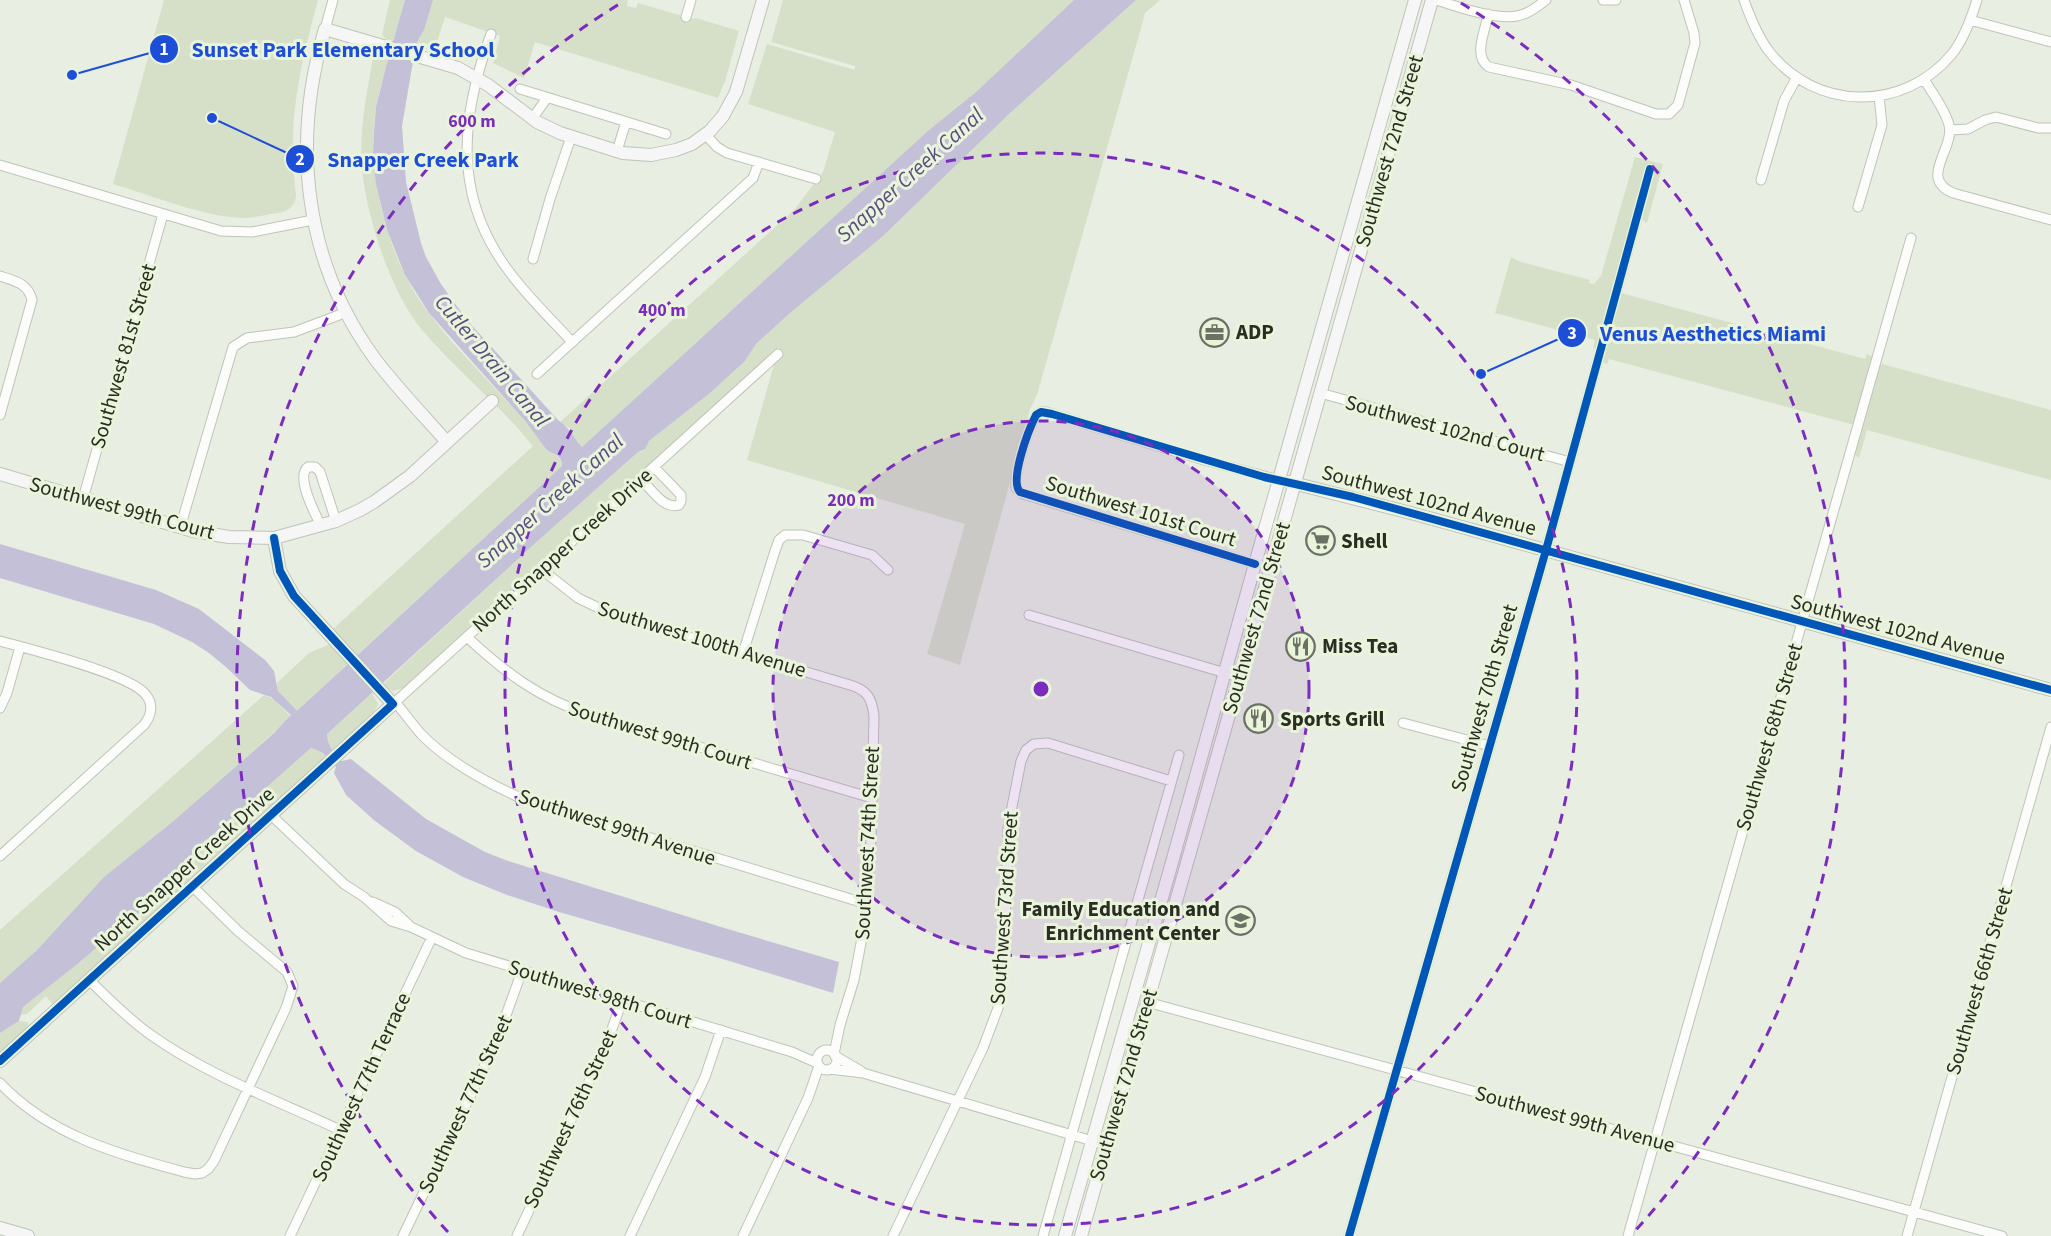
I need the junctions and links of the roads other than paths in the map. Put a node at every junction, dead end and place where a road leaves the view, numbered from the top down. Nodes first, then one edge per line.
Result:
1 (333, 0) edge
2 (691, 0) edge
3 (763, 0) edge
4 (1415, 0) edge
5 (1434, 0) edge
6 (1546, 0) edge
7 (1603, 0) edge
8 (1616, 0) edge
9 (1684, 0) edge
10 (1744, 0) edge
11 (1977, 0) edge
12 (1488, 14) junction
13 (686, 17) dead end
14 (1970, 20) junction
15 (325, 29) junction
16 (491, 34) dead end
17 (2051, 42) edge
18 (1797, 77) junction
19 (476, 78) junction
20 (1924, 79) junction
21 (520, 89) dead end
22 (1879, 96) junction
23 (547, 98) junction
24 (1386, 101) junction
25 (1402, 106) junction
26 (532, 119) junction
27 (626, 122) junction
28 (2051, 128) edge
29 (1950, 130) junction
30 (666, 134) dead end
31 (706, 135) junction
32 (571, 137) junction
33 (617, 151) junction
34 (759, 162) junction
35 (0, 165) edge
36 (1650, 169) dead end
37 (816, 179) dead end
38 (1761, 180) dead end
39 (1858, 207) dead end
40 (163, 214) junction
41 (313, 220) junction
42 (2051, 220) edge
43 (1349, 232) junction
44 (1911, 238) dead end
45 (533, 259) dead end
46 (1357, 264) junction
47 (0, 276) edge
48 (347, 312) junction
49 (572, 342) junction
50 (778, 354) dead end
51 (537, 374) dead end
52 (1320, 393) junction
53 (492, 401) dead end
54 (0, 415) edge
55 (447, 442) junction
56 (1570, 462) junction
57 (654, 467) junction
58 (0, 474) edge
59 (641, 479) junction
60 (1279, 480) junction
61 (1295, 484) junction
62 (1017, 490) joint
63 (82, 499) junction
64 (336, 520) junction
65 (321, 525) junction
66 (180, 528) junction
67 (274, 538) junction
68 (1545, 550) junction
69 (1255, 564) junction
70 (541, 569) junction
71 (888, 570) dead end
72 (1029, 615) dead end
73 (1802, 621) junction
74 (467, 637) junction
75 (0, 641) edge
76 (20, 647) junction
77 (743, 653) junction
78 (1225, 672) junction
79 (1239, 677) junction
80 (2051, 690) edge
81 (869, 696) joint
82 (394, 703) junction
83 (0, 708) edge
84 (1403, 723) dead end
85 (2051, 727) edge
86 (1490, 746) junction
87 (1179, 755) dead end
88 (1171, 781) junction
89 (1192, 789) junction
90 (1207, 793) junction
91 (872, 798) junction
92 (270, 815) junction
93 (0, 856) edge
94 (1169, 873) junction
95 (1183, 877) junction
96 (192, 886) junction
97 (867, 904) junction
98 (432, 937) junction
99 (522, 971) junction
100 (89, 980) junction
101 (1132, 998) junction
102 (622, 1001) junction
103 (1147, 1002) junction
104 (721, 1030) junction
105 (792, 1052) junction
106 (829, 1053) junction
107 (0, 1061) edge
108 (824, 1067) junction
109 (1396, 1069) junction
110 (863, 1073) junction
111 (0, 1083) edge
112 (248, 1087) junction
113 (958, 1100) junction
114 (340, 1130) junction
115 (1071, 1135) junction
116 (1091, 1140) junction
117 (1655, 1141) junction
118 (1106, 1145) junction
119 (1914, 1212) junction
120 (0, 1228) edge
121 (28, 1236) edge
122 (290, 1236) edge
123 (403, 1236) edge
124 (516, 1236) edge
125 (630, 1236) edge
126 (743, 1236) edge
127 (893, 1236) edge
128 (1043, 1236) edge
129 (1065, 1236) edge
130 (1081, 1236) edge
131 (1349, 1236) edge
132 (1628, 1236) edge
133 (1907, 1236) edge
134 (2002, 1236) edge

1 - 15 street
2 - 13 street
3 - 31 street
4 - 24 street, Southwest 72nd Street
5 - 12 street
5 - 25 street, Southwest 72nd Street
6 - 12 street
7 - 8 street
9 - 12 street
10 - 18 street
11 - 14 street
14 - 17 street
14 - 20 street
15 - 19 street
15 - 41 street
16 - 19 street
18 - 22 street
18 - 38 street
19 - 26 street
19 - 49 street
20 - 22 street
20 - 29 street
21 - 23 street
22 - 39 street
23 - 26 street
23 - 27 street
24 - 25 street
24 - 43 street, Southwest 72nd Street
25 - 46 street, Southwest 72nd Street
26 - 32 street
27 - 30 street
27 - 33 street
28 - 29 street
29 - 42 street
31 - 33 street
31 - 34 street
32 - 33 street
32 - 45 street
34 - 37 street
34 - 49 street
35 - 40 street
36 - 56 street, Southwest 70th Street
40 - 41 street
40 - 63 street, Southwest 81st Street
41 - 48 street
43 - 46 street
43 - 60 street, Southwest 72nd Street
44 - 73 street, Southwest 68th Street
46 - 52 street, Southwest 72nd Street
47 - 54 street
48 - 55 street
48 - 66 street
49 - 51 street
50 - 57 street, North Snapper Creek Drive
52 - 56 street, Southwest 102nd Court
52 - 61 street, Southwest 72nd Street
53 - 55 street, Southwest 99th Court
55 - 64 street, Southwest 99th Court
56 - 68 street, Southwest 70th Street
57 - 59 street, North Snapper Creek Drive
57 - 59 street
58 - 63 street, Southwest 99th Court
59 - 70 street, North Snapper Creek Drive
60 - 61 street, Southwest 102nd Avenue
60 - 62 street, Southwest 102nd Avenue
60 - 69 street, Southwest 72nd Street
61 - 68 street, Southwest 102nd Avenue
61 - 79 street, Southwest 72nd Street
62 - 69 street, Southwest 101st Court
63 - 66 street, Southwest 99th Court
64 - 65 street, Southwest 99th Court
64 - 65 street
65 - 67 street, Southwest 99th Court
66 - 67 street, Southwest 99th Court
67 - 82 street, Southwest 99th Avenue
68 - 73 street, Southwest 102nd Avenue
68 - 86 street, Southwest 70th Street
69 - 78 street, Southwest 72nd Street
70 - 74 street, North Snapper Creek Drive
70 - 77 street, Southwest 100th Avenue
71 - 77 street
72 - 78 street
73 - 80 street, Southwest 102nd Avenue
73 - 117 street, Southwest 68th Street
74 - 82 street, North Snapper Creek Drive
74 - 91 street, Southwest 99th Court
75 - 76 street
76 - 83 street
76 - 93 street
77 - 81 street, Southwest 100th Avenue
78 - 79 street
78 - 89 street, Southwest 72nd Street
79 - 90 street, Southwest 72nd Street
81 - 91 street, Southwest 74th Street
82 - 92 street, North Snapper Creek Drive
82 - 97 street, Southwest 99th Avenue
84 - 86 street
85 - 119 street, Southwest 66th Street
86 - 109 street, Southwest 70th Street
87 - 88 street, Southwest 72nd Street
88 - 113 street, Southwest 73rd Street
88 - 115 street, Southwest 72nd Street
89 - 90 street
89 - 94 street, Southwest 72nd Street
90 - 95 street, Southwest 72nd Street
91 - 97 street, Southwest 74th Street
92 - 96 street, North Snapper Creek Drive
92 - 98 street, Southwest 98th Court
94 - 95 street
94 - 101 street, Southwest 72nd Street
95 - 103 street, Southwest 72nd Street
96 - 100 street, North Snapper Creek Drive
96 - 112 street
97 - 106 street, Southwest 74th Street
98 - 99 street, Southwest 98th Court
98 - 114 street, Southwest 77th Terrace
99 - 102 street, Southwest 98th Court
99 - 123 street, Southwest 77th Street
100 - 107 street, North Snapper Creek Drive
100 - 112 street
101 - 103 street
101 - 116 street, Southwest 72nd Street
102 - 104 street, Southwest 98th Court
102 - 124 street, Southwest 76th Street
103 - 109 street, Southwest 99th Avenue
103 - 118 street, Southwest 72nd Street
104 - 105 street, Southwest 98th Court
104 - 125 street
105 - 106 street, Southwest 98th Court
105 - 108 street, Southwest 98th Court
106 - 108 street
106 - 108 street
106 - 110 street, Southwest 98th Court
108 - 110 street, Southwest 98th Court
108 - 126 street
109 - 117 street, Southwest 99th Avenue
109 - 131 street, Southwest 70th Street
110 - 113 street, Southwest 98th Court
111 - 112 street
112 - 114 street
113 - 115 street, Southwest 98th Court
113 - 127 street, Southwest 73rd Street
114 - 122 street, Southwest 77th Terrace
115 - 116 street, Southwest 98th Court
115 - 128 street, Southwest 72nd Street
116 - 118 street, Southwest 98th Court
116 - 129 street, Southwest 72nd Street
117 - 119 street, Southwest 99th Avenue
117 - 132 street, Southwest 68th Street
118 - 130 street, Southwest 72nd Street
119 - 133 street, Southwest 66th Street
119 - 134 street, Southwest 99th Avenue
120 - 121 street

